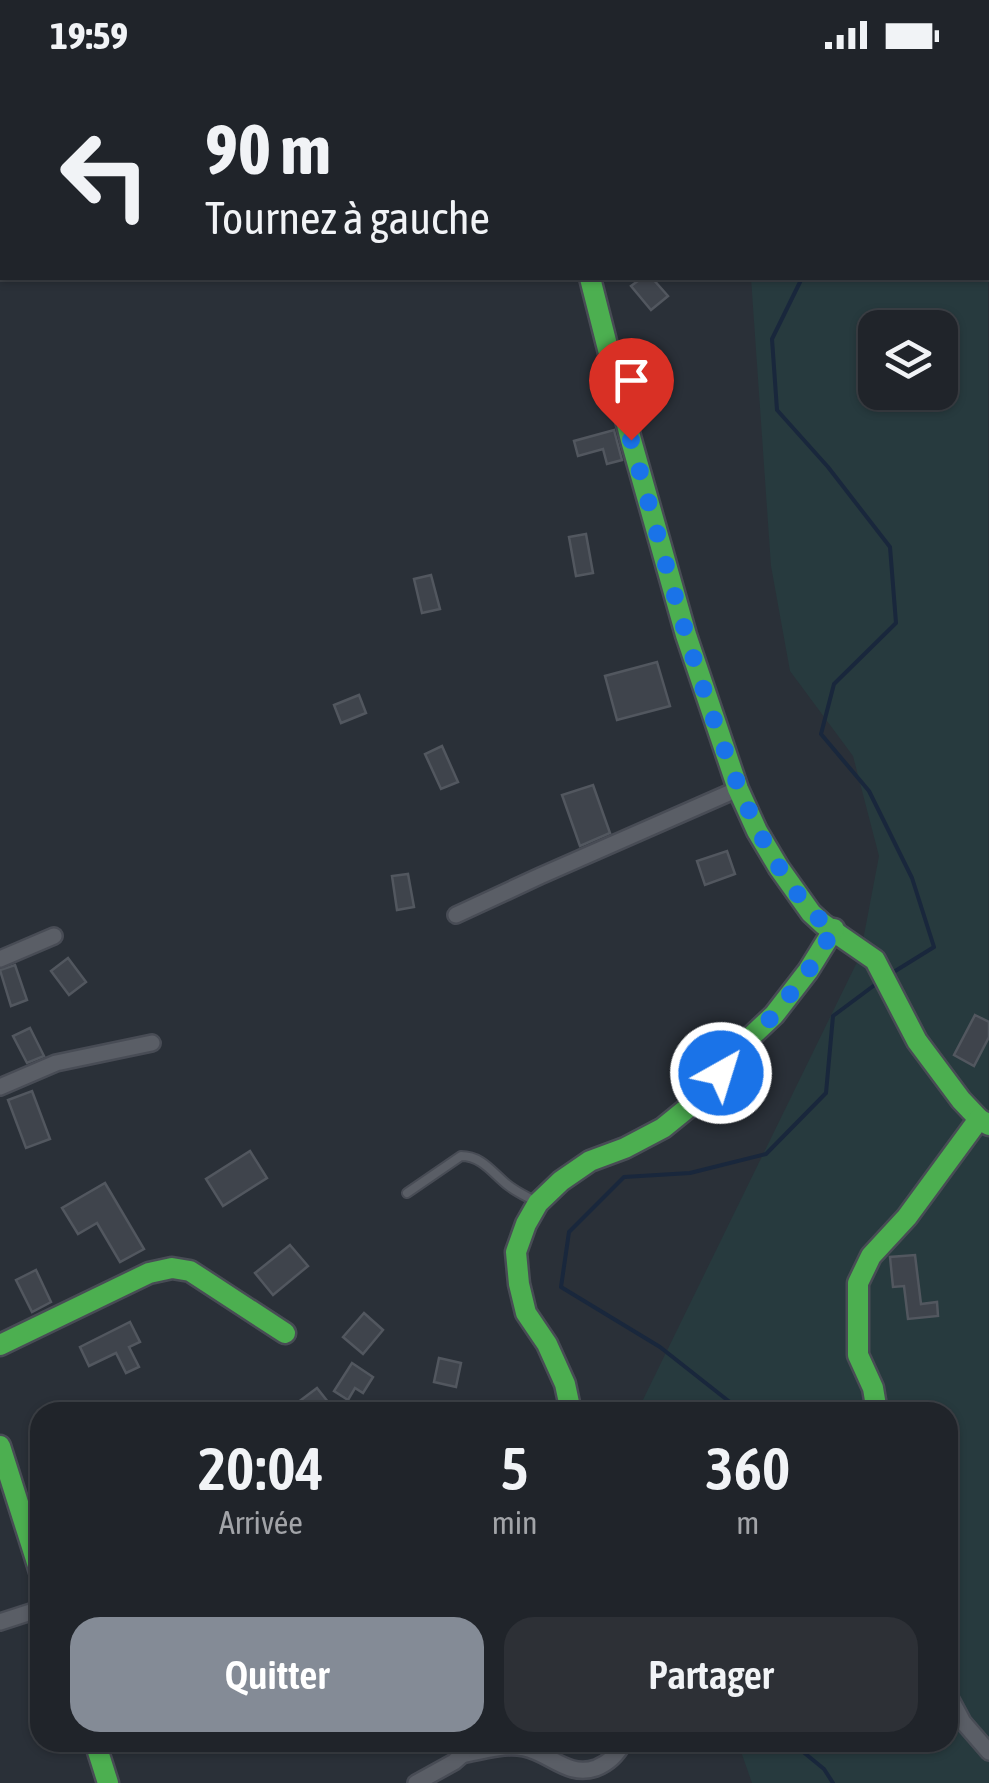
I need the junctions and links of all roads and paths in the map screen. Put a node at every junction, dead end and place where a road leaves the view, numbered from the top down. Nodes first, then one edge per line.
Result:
1 (591, 280) edge
2 (738, 789) junction
3 (456, 915) dead end
4 (834, 929) junction
5 (54, 936) dead end
6 (0, 959) edge
7 (152, 1043) dead end
8 (0, 1087) edge
9 (984, 1122) edge
10 (407, 1193) dead end
11 (538, 1203) junction
12 (285, 1333) dead end
13 (0, 1346) edge
14 (569, 1402) edge
15 (876, 1402) edge
16 (0, 1446) edge
17 (30, 1526) edge
18 (30, 1612) edge
19 (0, 1622) edge
20 (958, 1713) edge
21 (98, 1752) edge
22 (458, 1752) edge
23 (537, 1752) edge
24 (619, 1752) edge
25 (989, 1752) edge
26 (108, 1783) edge
27 (416, 1783) edge

1 - 2 main road
2 - 3 street
2 - 4 main road
4 - 9 main road
4 - 11 main road
5 - 6 street
7 - 8 street
9 - 15 main road
10 - 11 lane
11 - 14 main road
12 - 13 main road
16 - 17 main road
18 - 19 street
20 - 25 street
21 - 26 main road
22 - 27 street
23 - 24 street

